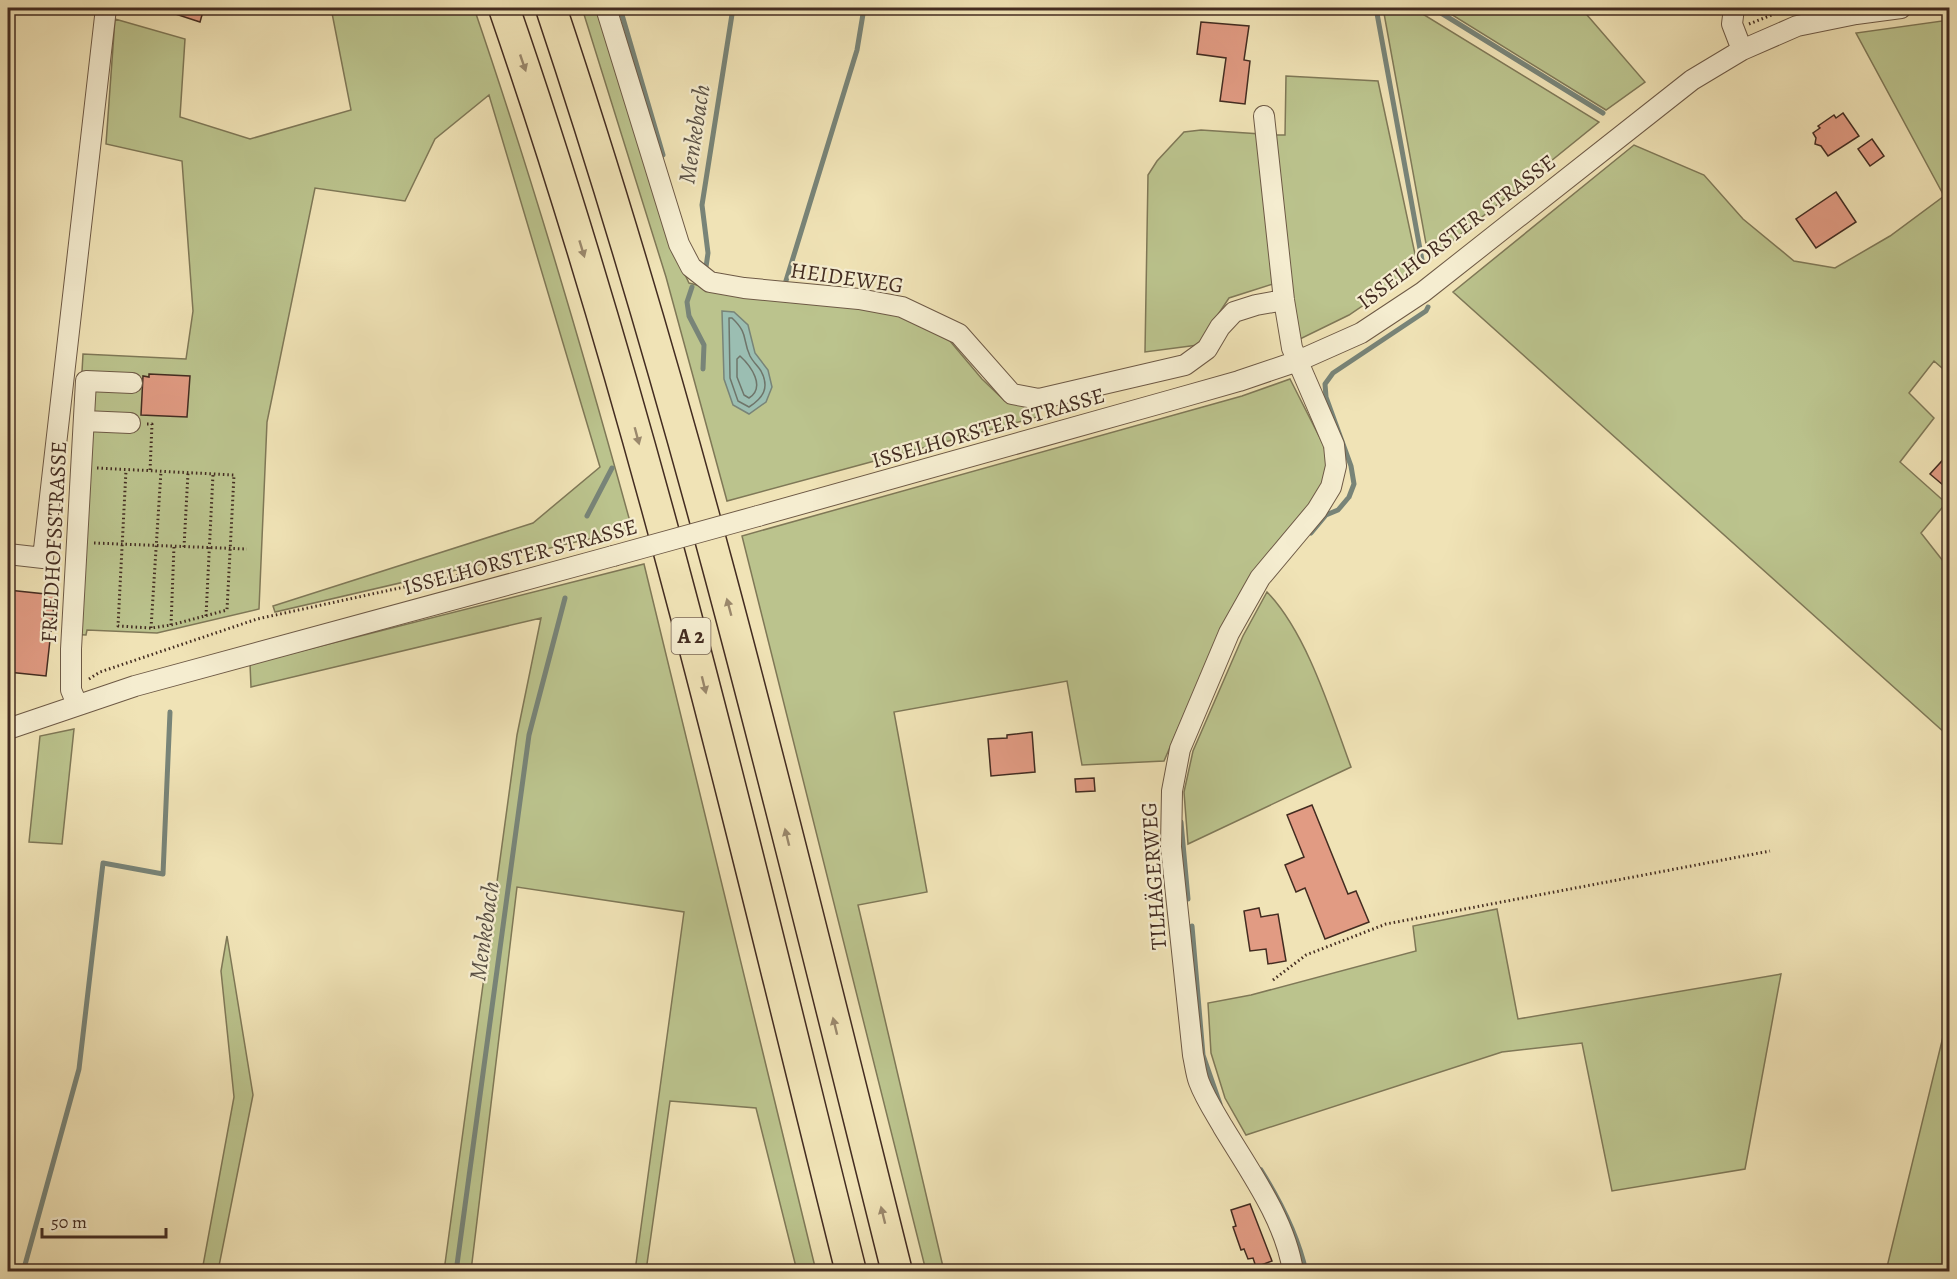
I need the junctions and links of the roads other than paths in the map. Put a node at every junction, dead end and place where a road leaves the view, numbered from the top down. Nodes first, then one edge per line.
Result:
1 (106, 8) edge
2 (504, 8) edge
3 (551, 8) edge
4 (606, 8) edge
5 (1734, 8) edge
6 (1901, 8) edge
7 (1742, 50) junction
8 (1264, 116) dead end
9 (1284, 300) junction
10 (1298, 361) junction
11 (132, 383) dead end
12 (84, 421) junction
13 (130, 423) road end
14 (8, 554) edge
15 (77, 704) junction
16 (8, 729) edge
17 (851, 1272) edge
18 (897, 1272) edge
19 (1293, 1272) edge

1 - 14 street
2 -> 17 highway, A 2
18 -> 3 highway, A 2
4 - 9 street, HEIDEWEG
5 - 7 street
6 - 7 street, ISSELHORSTER STRASSE
7 - 10 street, ISSELHORSTER STRASSE
8 - 9 street
9 - 10 street
10 - 15 street, ISSELHORSTER STRASSE, bridge
10 - 19 street, TILHÄGERWEG
11 - 12 street, FRIEDHOFSSTRASSE
12 - 13 street
12 - 15 street, FRIEDHOFSSTRASSE
15 - 16 street, ISSELHORSTER STRASSE

